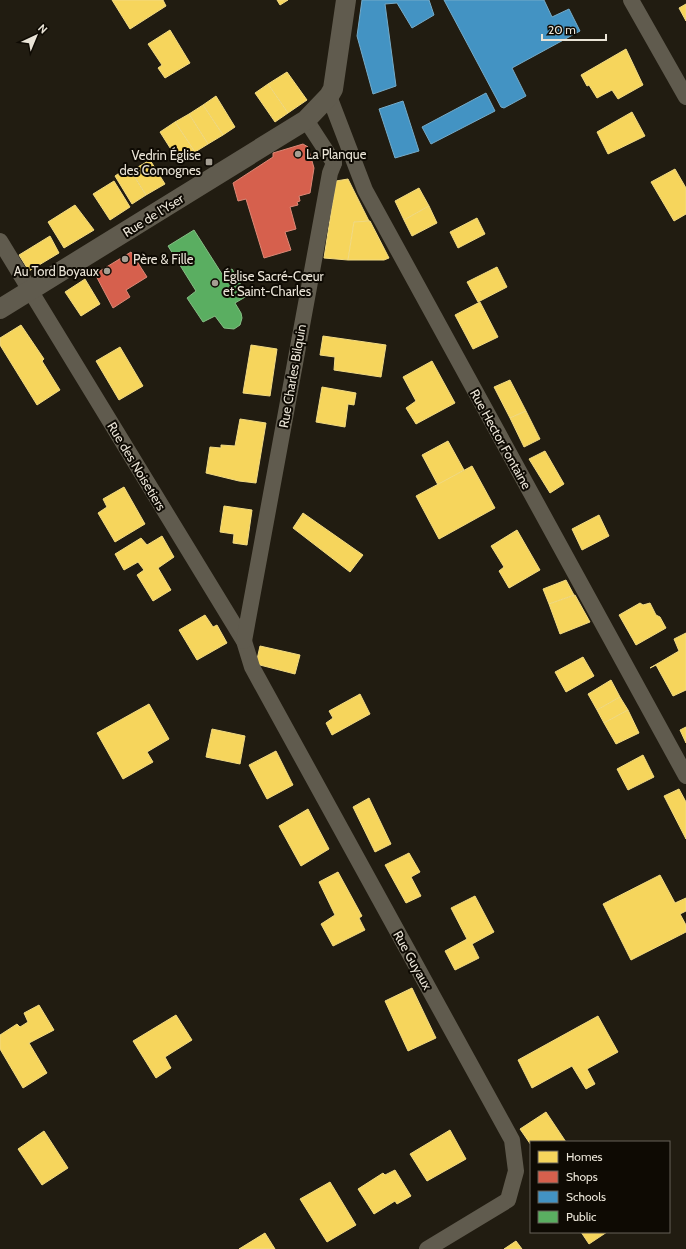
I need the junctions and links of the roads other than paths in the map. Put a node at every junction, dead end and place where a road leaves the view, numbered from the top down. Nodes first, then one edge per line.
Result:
1 (346, 0) edge
2 (631, 0) edge
3 (329, 96) junction
4 (686, 97) edge
5 (306, 120) junction
6 (354, 162) junction
7 (334, 163) junction
8 (0, 241) edge
9 (30, 291) junction
10 (0, 309) edge
11 (244, 640) junction
12 (686, 776) edge
13 (427, 1249) edge

1 - 3 street
2 - 4 street
3 - 5 street, Rue de l'Yser
3 - 6 street, Rue Hector Fontaine
5 - 7 street
5 - 9 street, Rue de l'Yser
6 - 7 street
6 - 12 street, Rue Hector Fontaine
7 - 11 street, Rue Charles Bilquin
8 - 9 street, Rue des Noisetiers
9 - 10 street, Rue de l'Yser
9 - 11 street, Rue des Noisetiers
11 - 13 street, Rue Guyaux

